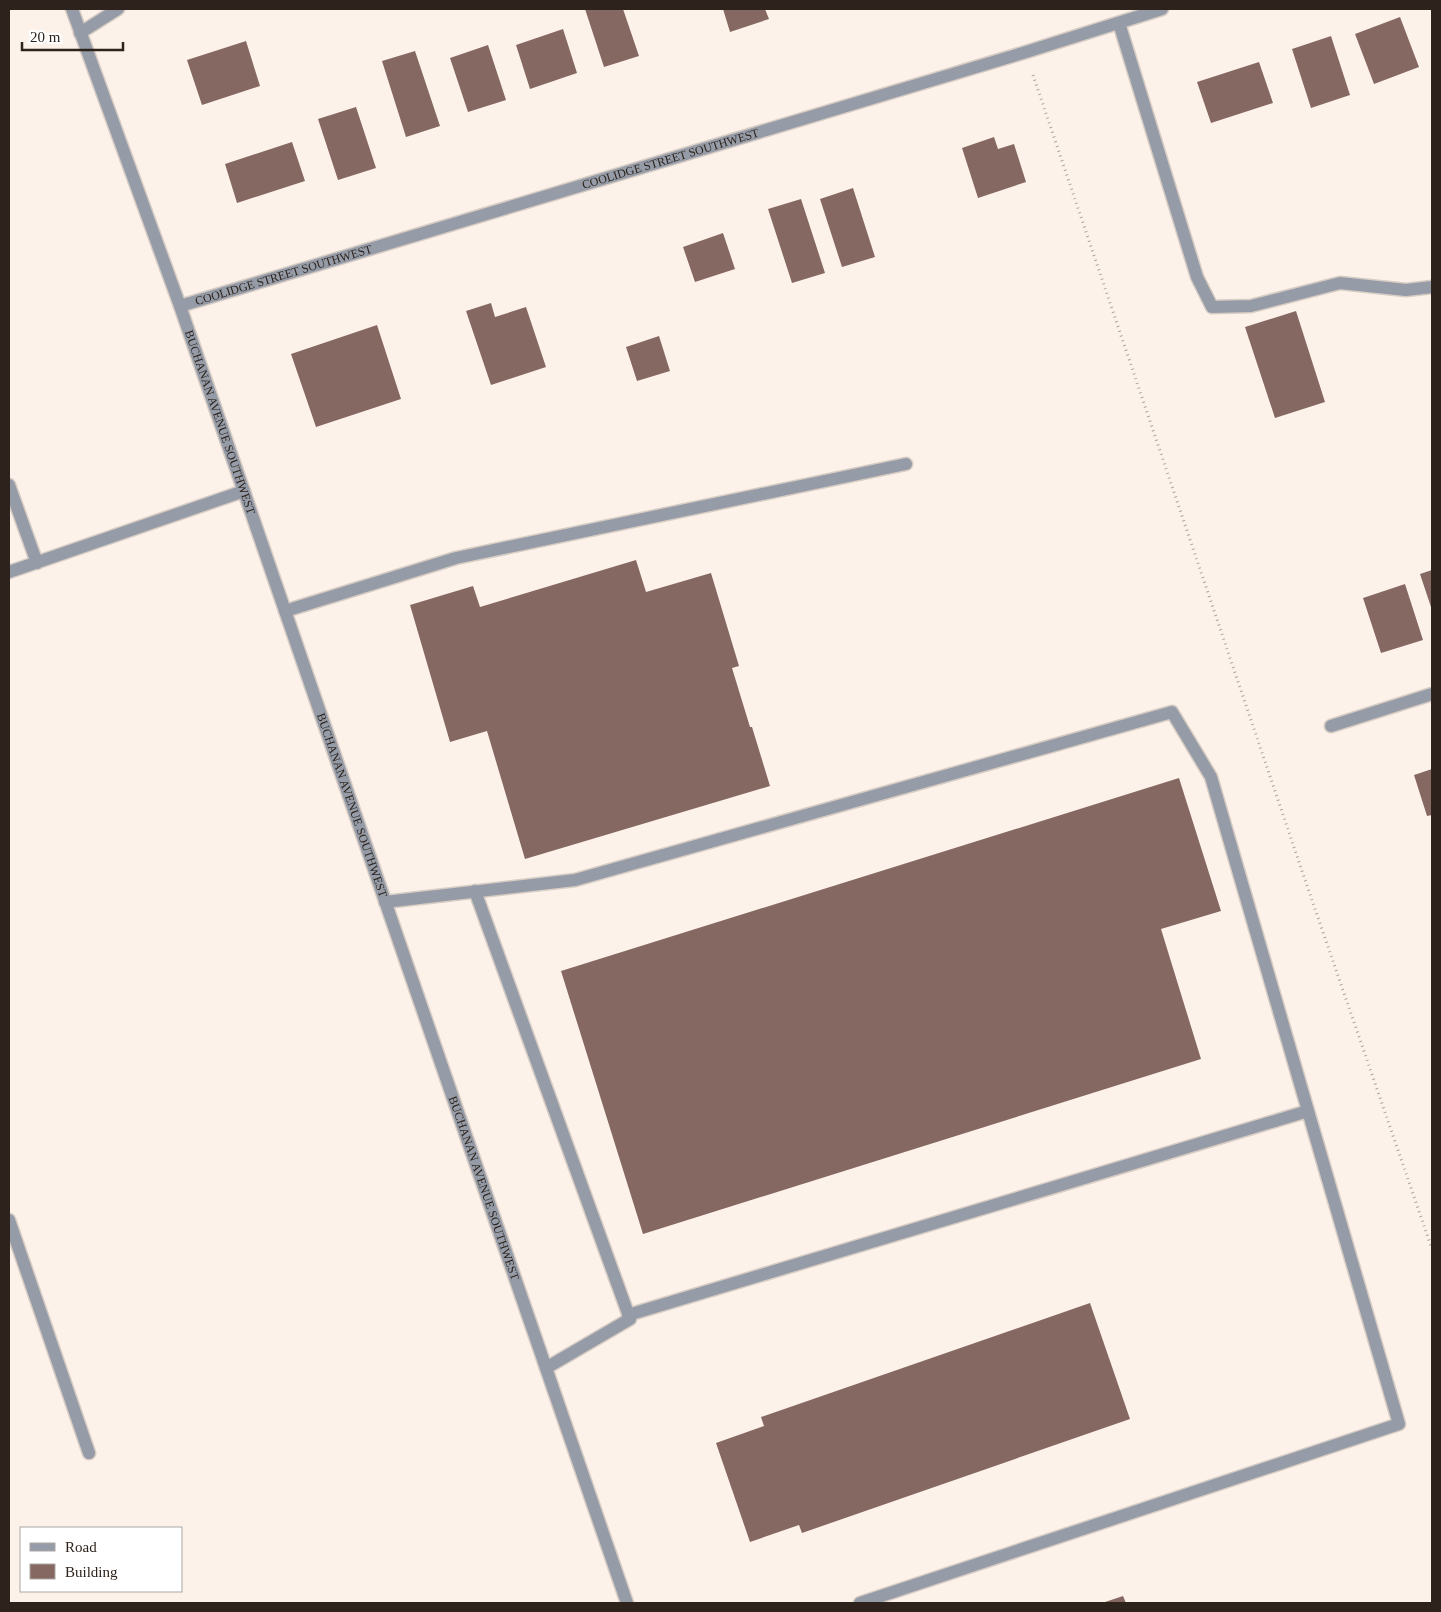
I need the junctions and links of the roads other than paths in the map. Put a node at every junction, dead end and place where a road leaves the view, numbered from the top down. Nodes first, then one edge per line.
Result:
1 (72, 9) edge
2 (118, 9) edge
3 (1162, 9) edge
4 (1119, 22) junction
5 (80, 33) junction
6 (1432, 287) edge
7 (180, 306) junction
8 (906, 464) dead end
9 (9, 485) edge
10 (244, 491) junction
11 (37, 563) junction
12 (9, 572) edge
13 (285, 611) junction
14 (1432, 694) edge
15 (1331, 726) dead end
16 (475, 891) junction
17 (385, 902) junction
18 (1308, 1111) junction
19 (9, 1220) edge
20 (628, 1315) junction
21 (546, 1368) junction
22 (89, 1453) dead end
23 (627, 1603) edge
24 (860, 1603) edge

1 - 5 street, BUCHANAN AVENUE SOUTHWEST
2 - 5 street
3 - 4 street, COOLIDGE STREET SOUTHWEST
4 - 6 street
4 - 7 street, COOLIDGE STREET SOUTHWEST
5 - 7 street, BUCHANAN AVENUE SOUTHWEST
7 - 10 street, BUCHANAN AVENUE SOUTHWEST
8 - 13 street
9 - 11 street
10 - 11 street
10 - 13 street, BUCHANAN AVENUE SOUTHWEST
11 - 12 street
13 - 17 street, BUCHANAN AVENUE SOUTHWEST
14 - 15 street
16 - 17 street
16 - 18 street
16 - 20 street
17 - 21 street, BUCHANAN AVENUE SOUTHWEST
18 - 20 street
18 - 24 street
19 - 22 street
20 - 21 street
21 - 23 street, BUCHANAN AVENUE SOUTHWEST

